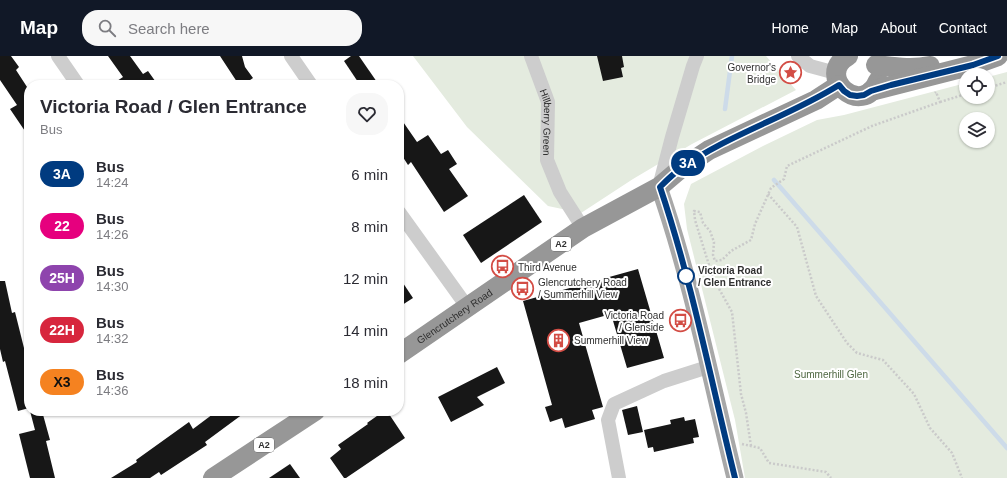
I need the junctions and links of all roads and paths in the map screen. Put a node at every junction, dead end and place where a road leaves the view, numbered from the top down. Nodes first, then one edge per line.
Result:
1 (58, 56) edge
2 (291, 56) edge
3 (531, 56) edge
4 (697, 56) edge
5 (798, 56) edge
6 (995, 57) edge
7 (871, 60) edge
8 (972, 60) edge
9 (840, 66) edge
10 (75, 80) edge
11 (308, 80) edge
12 (1007, 82) edge
13 (995, 86) edge
14 (871, 91) junction
15 (928, 94) dead end
16 (959, 96) edge
17 (940, 102) junction
18 (660, 187) junction
19 (768, 194) junction
20 (404, 219) edge
21 (584, 228) junction
22 (468, 308) junction
23 (404, 351) edge
24 (708, 367) junction
25 (304, 416) edge
26 (737, 443) dead end
27 (751, 446) junction
28 (213, 478) edge
29 (619, 478) edge
30 (734, 478) edge
31 (831, 478) edge
32 (962, 478) edge

1 - 10 street
2 - 11 street
3 - 21 street, Hillberry Green
4 - 18 street
5 - 9 street
6 - 8 highway
7 - 8 highway
7 - 14 highway
8 - 14 highway
9 - 14 highway
9 - 18 highway, Glencrutchery Road / A2
12 - 13 path
15 - 17 path
16 - 17 path
17 - 19 path
18 - 21 highway, Glencrutchery Road / A2
18 - 24 main road
19 - 27 path
19 - 32 path
20 - 22 street
21 - 22 highway, Glencrutchery Road / A2
22 - 23 highway, Glencrutchery Road / A2
24 - 29 street
24 - 30 main road
25 - 28 highway, A2
26 - 27 path
27 - 31 path

